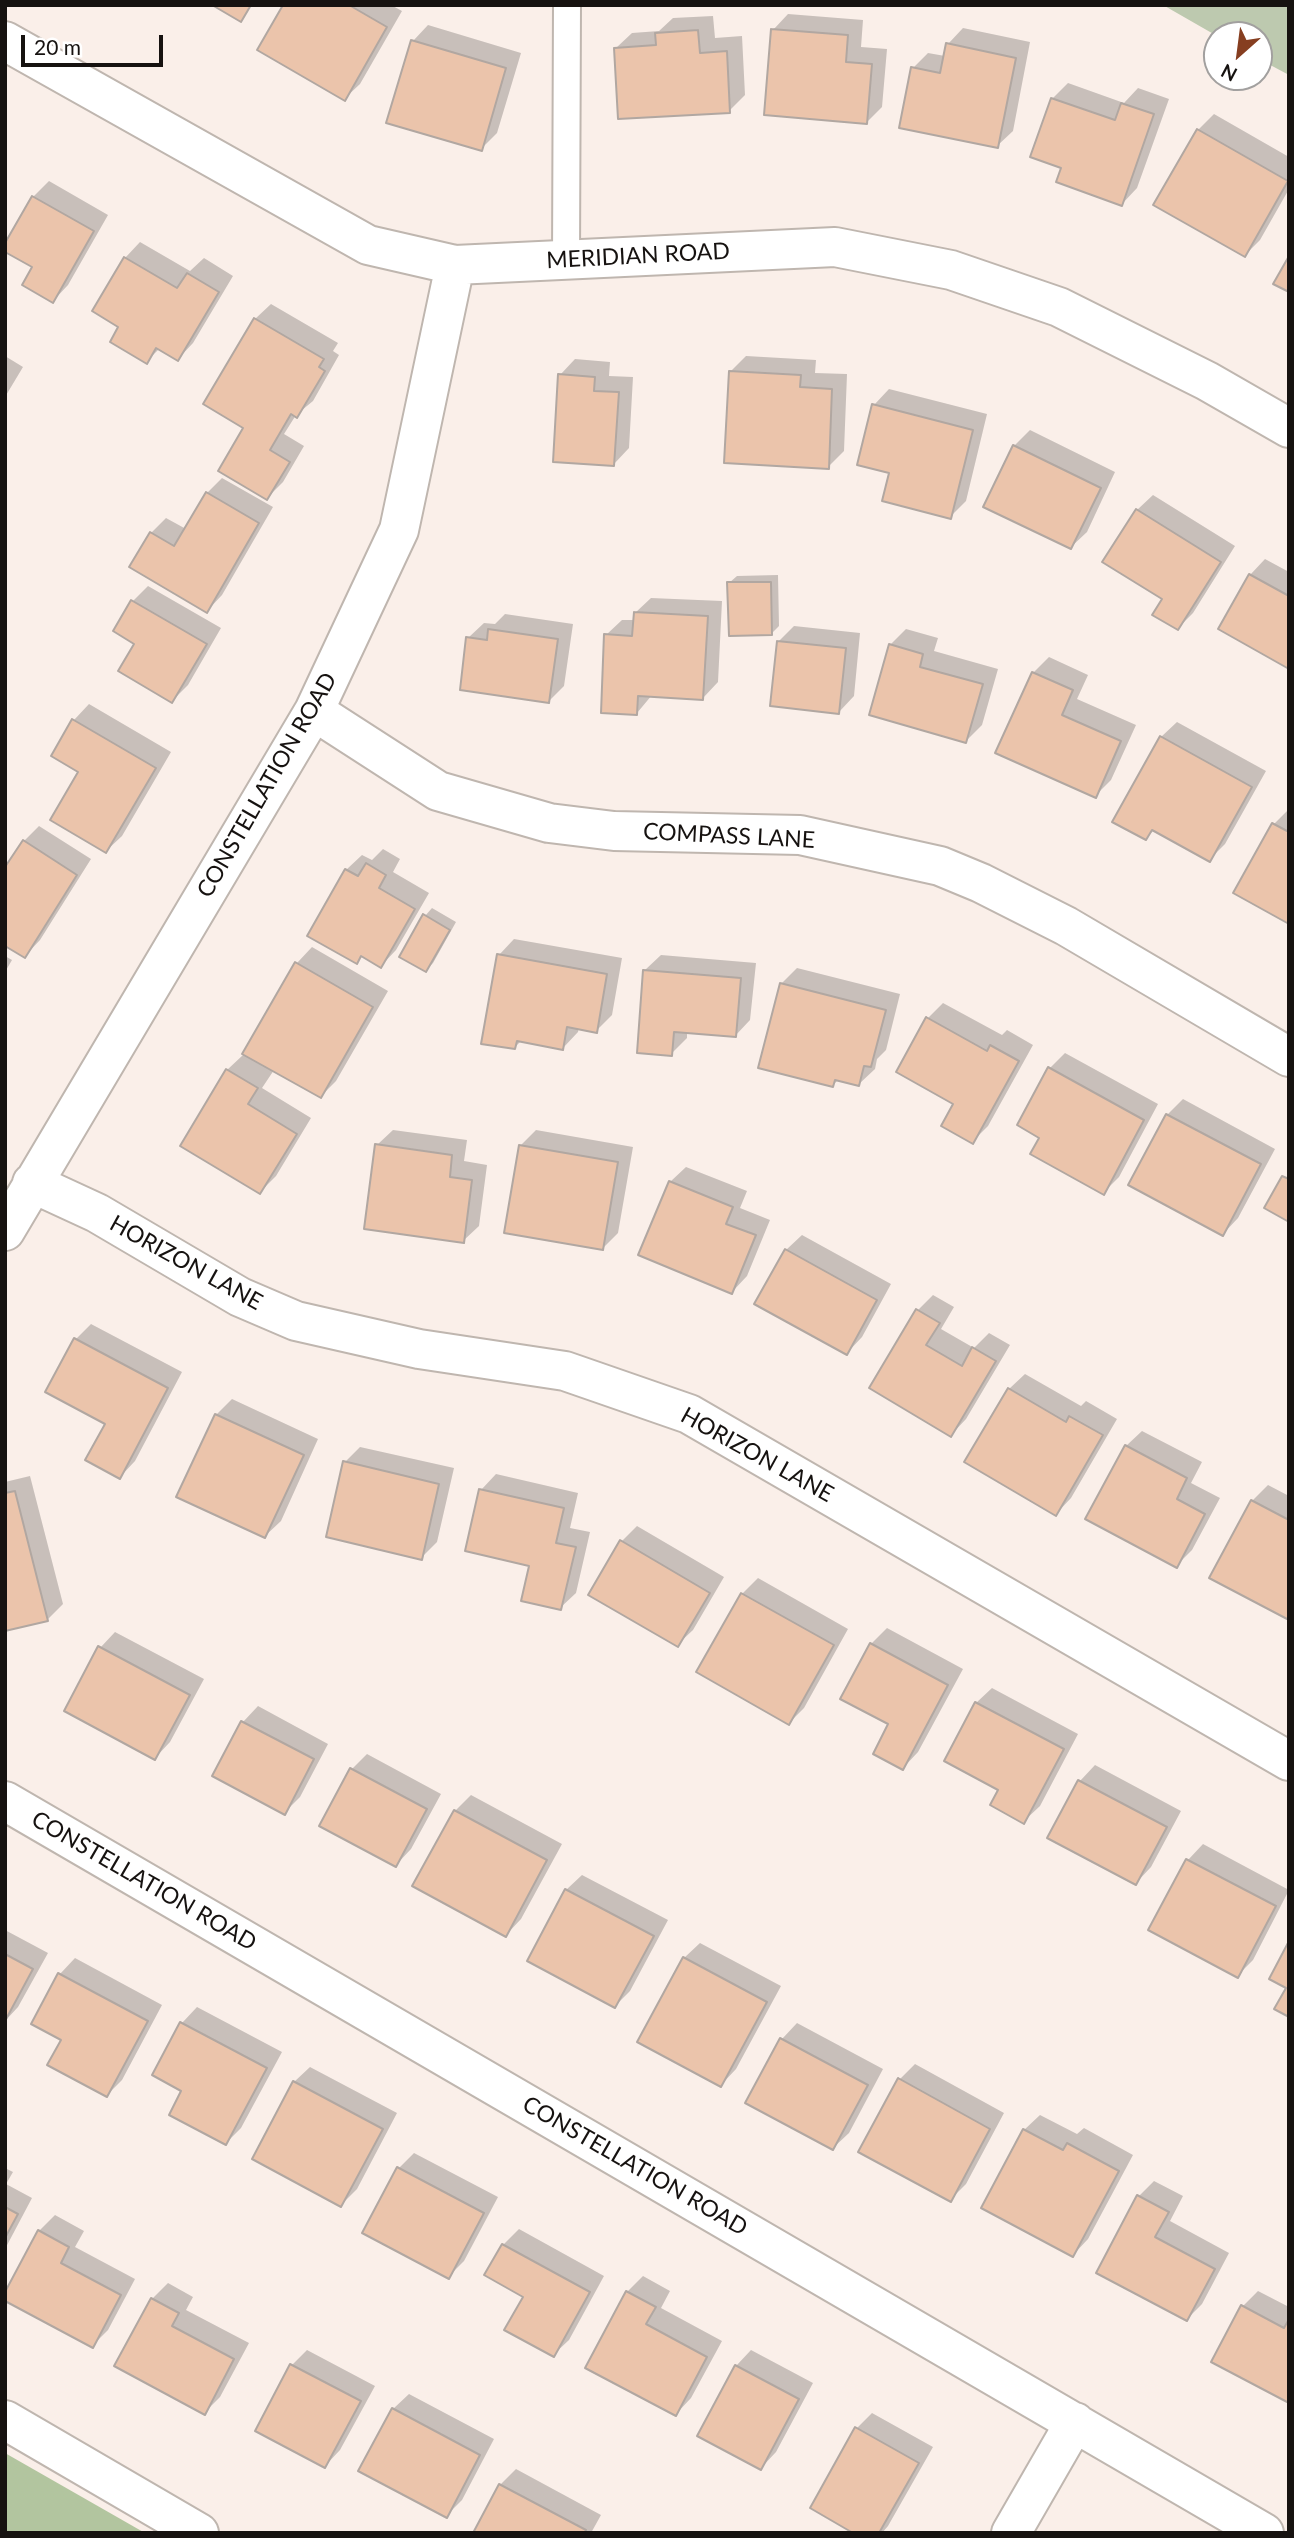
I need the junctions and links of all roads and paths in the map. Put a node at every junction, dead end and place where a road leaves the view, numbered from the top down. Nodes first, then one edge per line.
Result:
1 (567, 5) edge
2 (5, 41) edge
3 (566, 260) junction
4 (455, 265) junction
5 (1289, 428) edge
6 (314, 711) junction
7 (1289, 1057) edge
8 (32, 1183) junction
9 (5, 1231) edge
10 (1289, 1762) edge
11 (5, 1801) edge
12 (5, 2420) edge
13 (1075, 2422) junction
14 (199, 2533) edge
15 (1011, 2533) edge
16 (1264, 2533) edge

1 - 3 lane
2 - 4 street, MERIDIAN ROAD
3 - 4 street, MERIDIAN ROAD
3 - 5 street, MERIDIAN ROAD
4 - 6 street, CONSTELLATION ROAD
6 - 7 street, COMPASS LANE
6 - 8 street, CONSTELLATION ROAD
8 - 9 street, CONSTELLATION ROAD
8 - 10 street, HORIZON LANE
11 - 13 street, CONSTELLATION ROAD
12 - 14 street
13 - 15 street
13 - 16 street, CONSTELLATION ROAD

